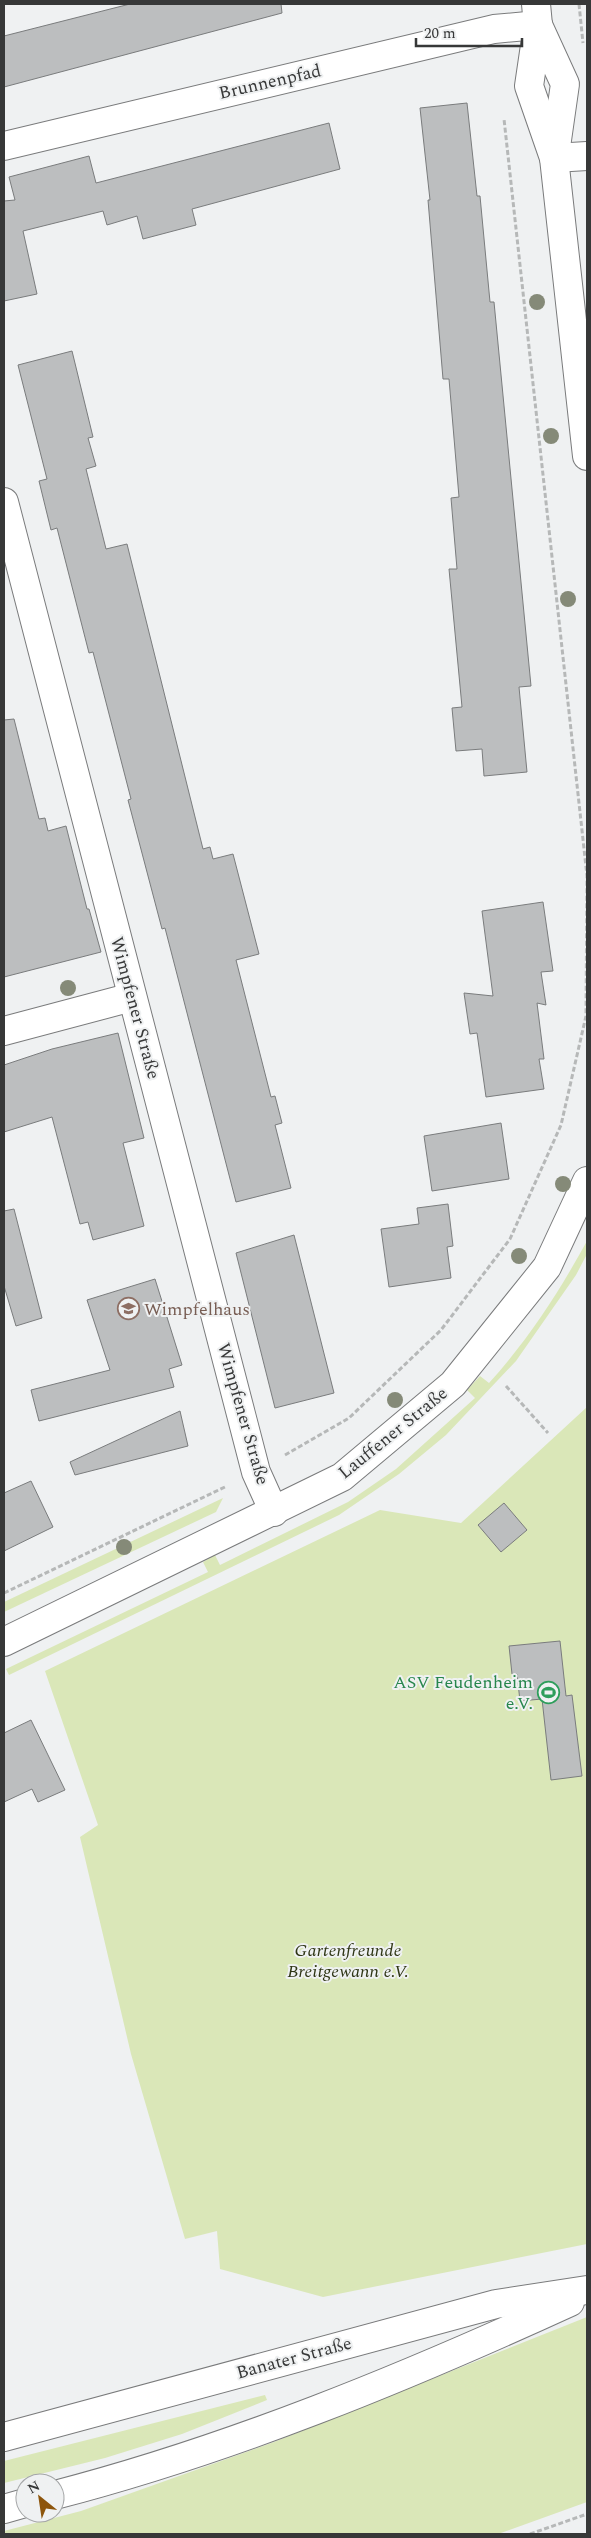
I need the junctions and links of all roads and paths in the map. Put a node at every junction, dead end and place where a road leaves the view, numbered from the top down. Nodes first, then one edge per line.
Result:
1 (537, 14) edge
2 (504, 118) dead end
3 (4, 146) edge
4 (587, 156) edge
5 (554, 158) junction
6 (587, 456) edge
7 (4, 502) edge
8 (132, 997) junction
9 (4, 1031) edge
10 (587, 1181) edge
11 (506, 1386) dead end
12 (548, 1433) dead end
13 (256, 1472) junction
14 (274, 1512) junction
15 (4, 1593) edge
16 (4, 1642) edge
17 (587, 2290) edge
18 (587, 2294) edge
19 (4, 2437) edge
20 (65, 2492) edge
21 (587, 2514) edge
22 (530, 2534) edge

1 - 3 street, Brunnenpfad
1 - 5 street
2 - 13 path
4 - 5 street
5 - 6 street
7 - 8 street, Wimpfener Straße
8 - 9 street
8 - 13 street, Wimpfener Straße
10 - 14 street, Lauffener Straße
11 - 12 path
13 - 14 street, Wimpfener Straße
13 - 15 path
14 - 16 street, Lauffener Straße
17 - 19 street, Banater Straße
18 - 20 street
21 - 22 path

